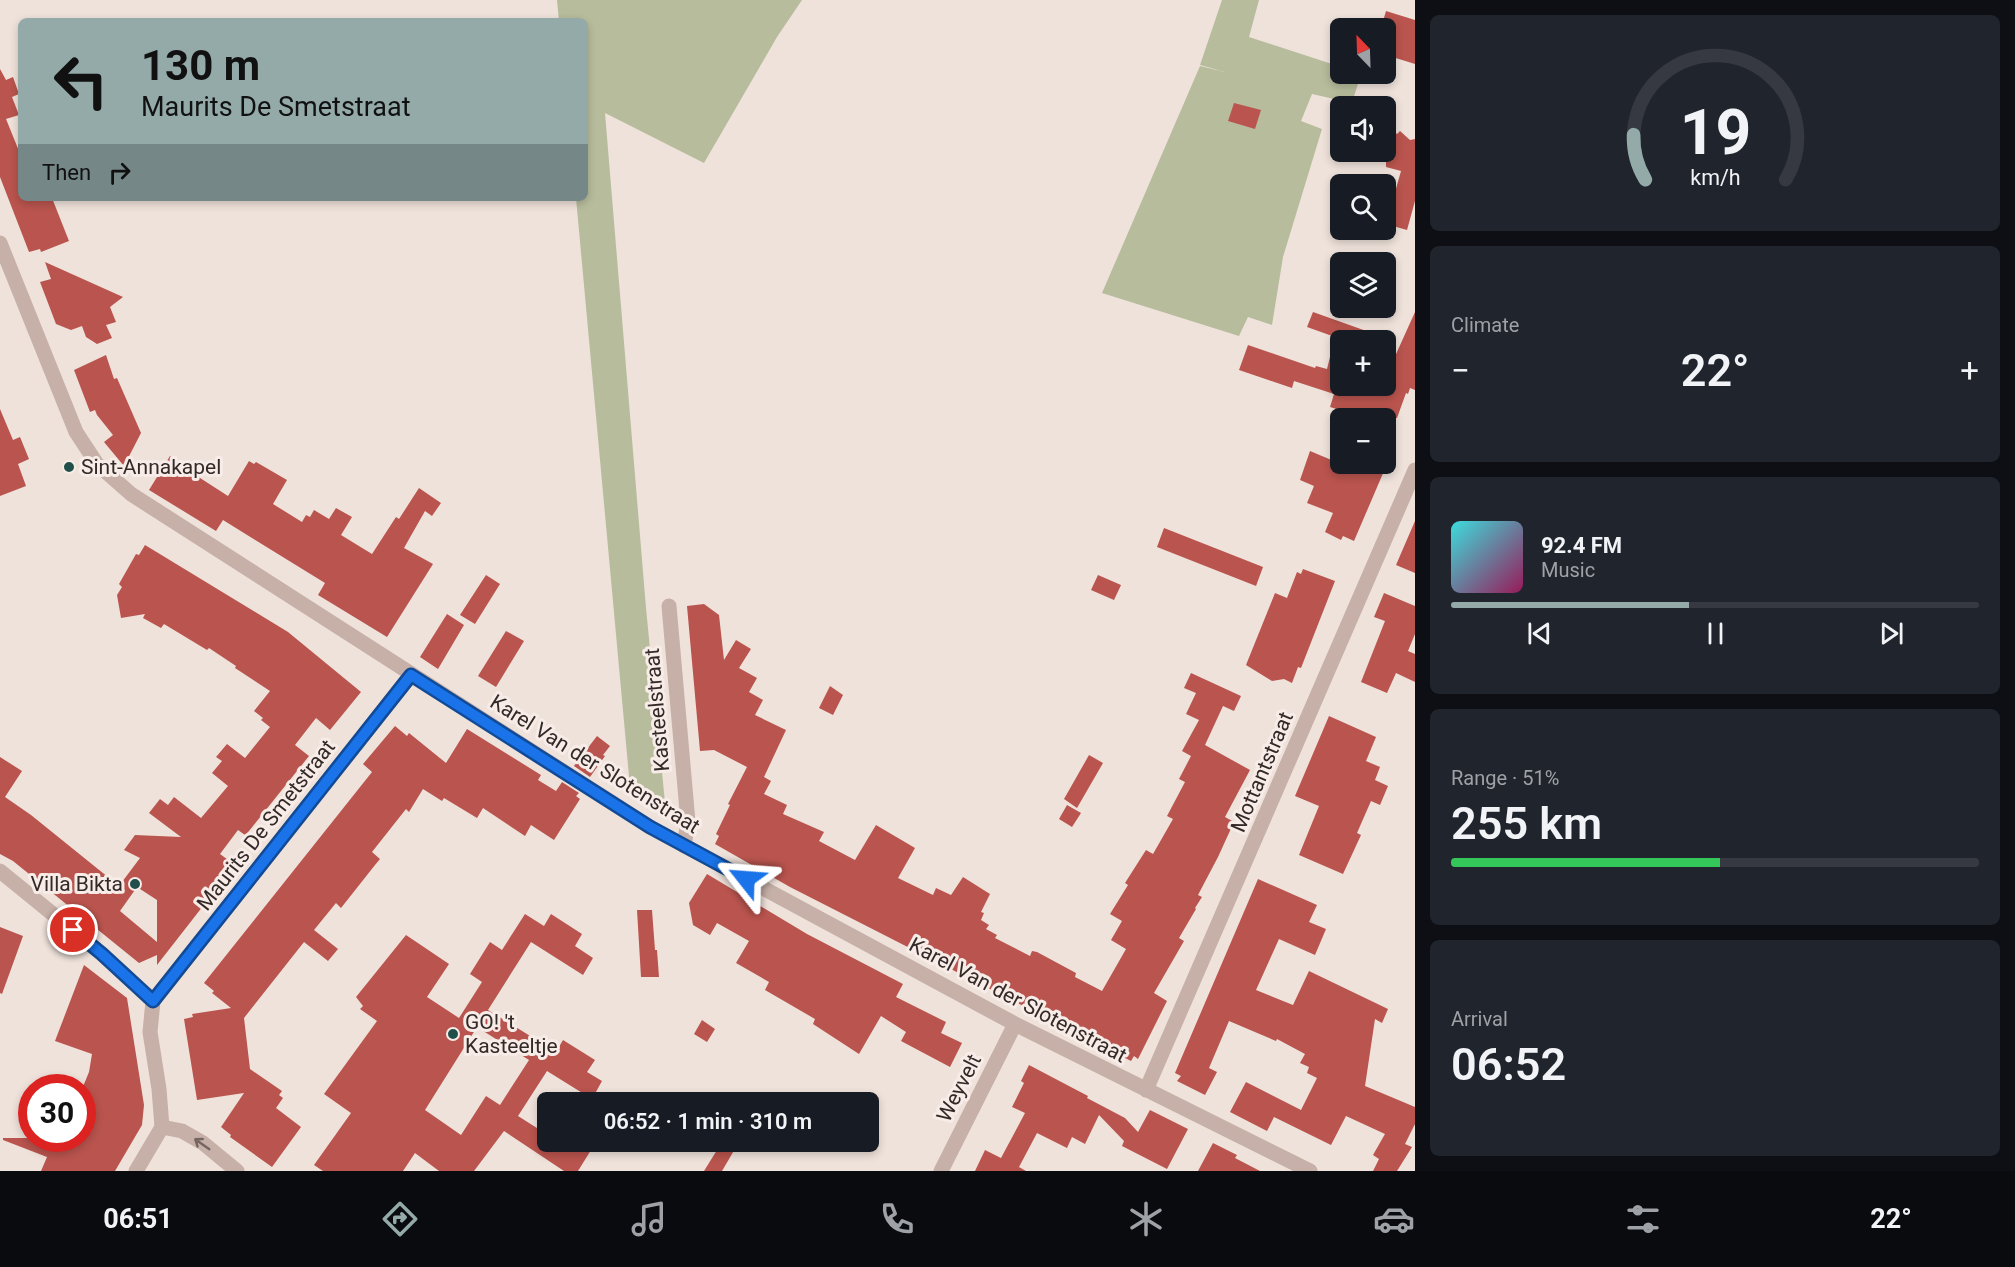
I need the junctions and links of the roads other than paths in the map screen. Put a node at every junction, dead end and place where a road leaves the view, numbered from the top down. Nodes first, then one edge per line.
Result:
1 (0, 243) edge
2 (1415, 470) edge
3 (669, 606) dead end
4 (411, 675) junction
5 (684, 846) junction
6 (0, 871) edge
7 (153, 1001) junction
8 (1015, 1024) junction
9 (1146, 1090) junction
10 (162, 1127) junction
11 (135, 1171) edge
12 (237, 1171) edge
13 (941, 1171) edge
14 (1310, 1171) edge

1 - 4 street, Karel Van der Slotenstraat
2 - 9 street, Mottantstraat
3 - 5 street, Kasteelstraat
4 - 5 street, Karel Van der Slotenstraat
4 - 7 street, Maurits De Smetstraat
5 - 8 street, Karel Van der Slotenstraat
6 - 7 street
7 - 10 street
8 - 9 street, Karel Van der Slotenstraat
8 - 13 street, Weyvelt
9 - 14 street, Karel Van der Slotenstraat
10 - 11 street
12 -> 10 street

